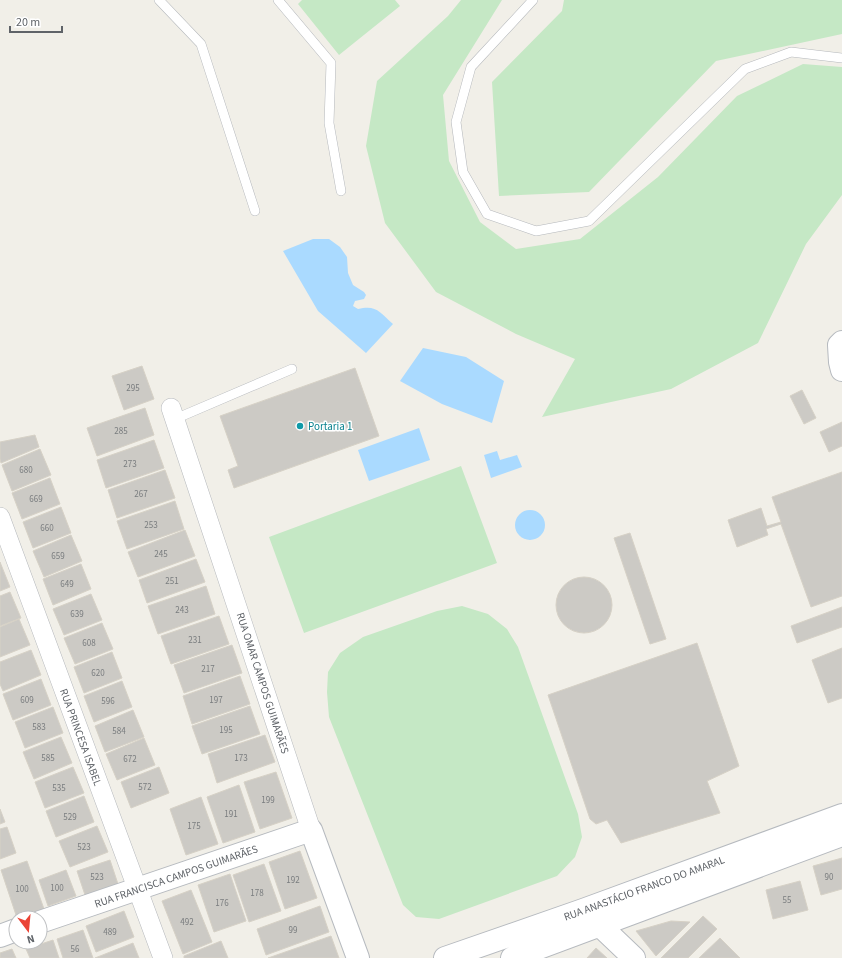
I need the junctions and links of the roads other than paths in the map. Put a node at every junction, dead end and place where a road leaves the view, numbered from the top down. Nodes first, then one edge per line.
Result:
1 (159, 0) edge
2 (278, 0) edge
3 (533, 0) edge
4 (842, 58) edge
5 (341, 191) dead end
6 (255, 211) dead end
7 (842, 342) edge
8 (292, 369) dead end
9 (842, 370) edge
10 (173, 413) joint
11 (0, 517) edge
12 (842, 815) edge
13 (311, 830) junction
14 (842, 835) edge
15 (137, 890) junction
16 (583, 910) junction
17 (48, 919) edge
18 (600, 925) junction
19 (163, 958) edge
20 (358, 958) edge
21 (445, 958) edge
22 (512, 958) edge
23 (634, 958) edge

1 - 6 lane
2 - 5 lane
3 - 4 lane
7 - 9 street
8 - 10 lane
10 - 13 street, RUA OMAR CAMPOS GUIMARÃES
11 - 15 street, RUA PRINCESA ISABEL
12 - 16 street, RUA ANASTÁCIO FRANCO DO AMARAL
13 - 15 street, RUA FRANCISCA CAMPOS GUIMARÃES
13 - 20 street, RUA OMAR CAMPOS GUIMARÃES
14 - 18 street, RUA ANASTÁCIO FRANCO DO AMARAL
15 - 17 street, RUA FRANCISCA CAMPOS GUIMARÃES
15 - 19 street, RUA PRINCESA ISABEL
16 - 18 street
16 - 21 street, RUA ANASTÁCIO FRANCO DO AMARAL
18 - 22 street, RUA ANASTÁCIO FRANCO DO AMARAL
18 - 23 street

